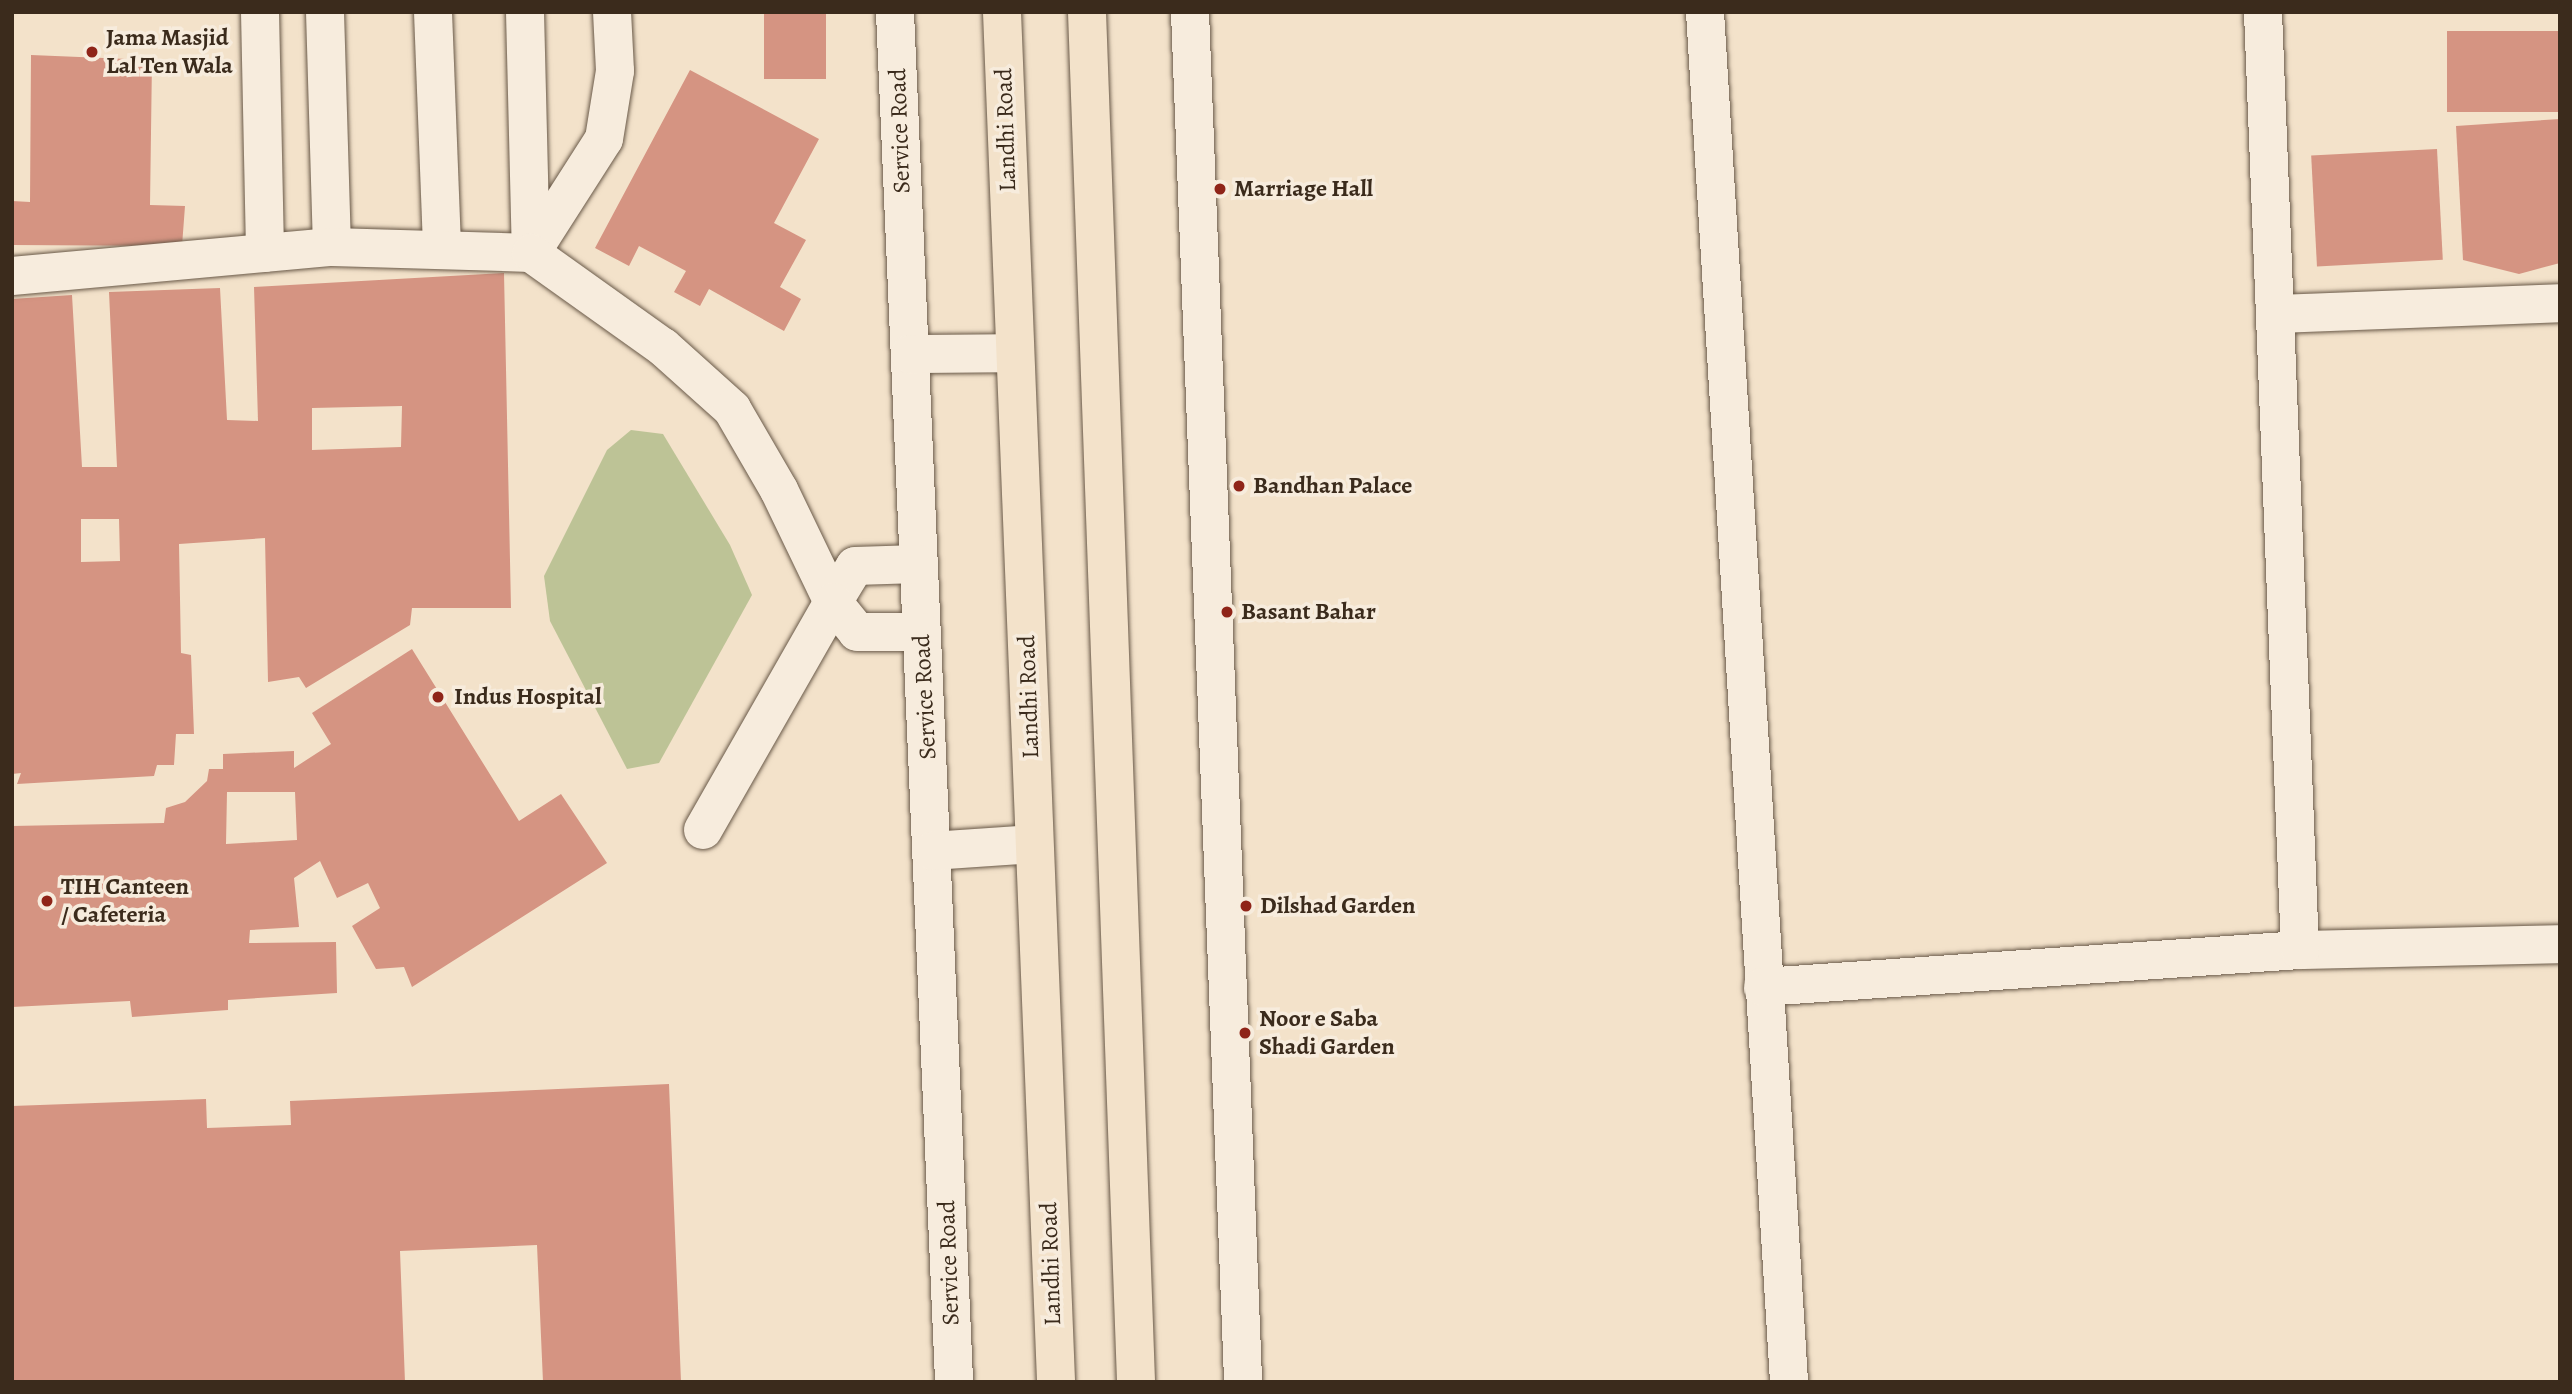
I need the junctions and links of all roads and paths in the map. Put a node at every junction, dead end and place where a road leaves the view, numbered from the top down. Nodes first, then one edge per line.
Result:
1 (260, 12) edge
2 (325, 12) edge
3 (433, 12) edge
4 (525, 12) edge
5 (612, 12) edge
6 (895, 12) edge
7 (1002, 12) edge
8 (1087, 12) edge
9 (1190, 12) edge
10 (1705, 12) edge
11 (2263, 12) edge
12 (332, 247) junction
13 (442, 250) junction
14 (265, 253) junction
15 (531, 253) junction
16 (12, 276) edge
17 (2560, 303) edge
18 (2277, 313) junction
19 (1015, 353) junction
20 (910, 354) junction
21 (918, 564) junction
22 (832, 602) junction
23 (922, 632) junction
24 (703, 830) dead end
25 (1034, 844) junction
26 (932, 851) junction
27 (2560, 944) edge
28 (2300, 950) junction
29 (1763, 987) junction
30 (954, 1382) edge
31 (1056, 1382) edge
32 (1136, 1382) edge
33 (1243, 1382) edge
34 (1789, 1382) edge

1 - 14 street
2 - 12 street
3 - 13 street
4 - 15 street
5 - 15 street
6 - 20 street, Service Road
7 - 19 main road, Landhi Road
8 - 32 main road
9 - 33 street
10 - 29 street
11 - 18 street
12 - 13 street
12 - 14 street
13 - 15 street
14 - 16 street
15 - 22 street
17 - 18 street
18 - 28 street
19 - 20 street
19 - 25 main road, Landhi Road
20 - 21 street, Service Road
21 - 22 street
21 - 23 street, Service Road
22 - 23 street
22 - 24 street
23 - 26 street, Service Road
25 - 26 street
25 - 31 main road, Landhi Road
26 - 30 street, Service Road
27 - 28 street
28 - 29 street
29 - 34 street

